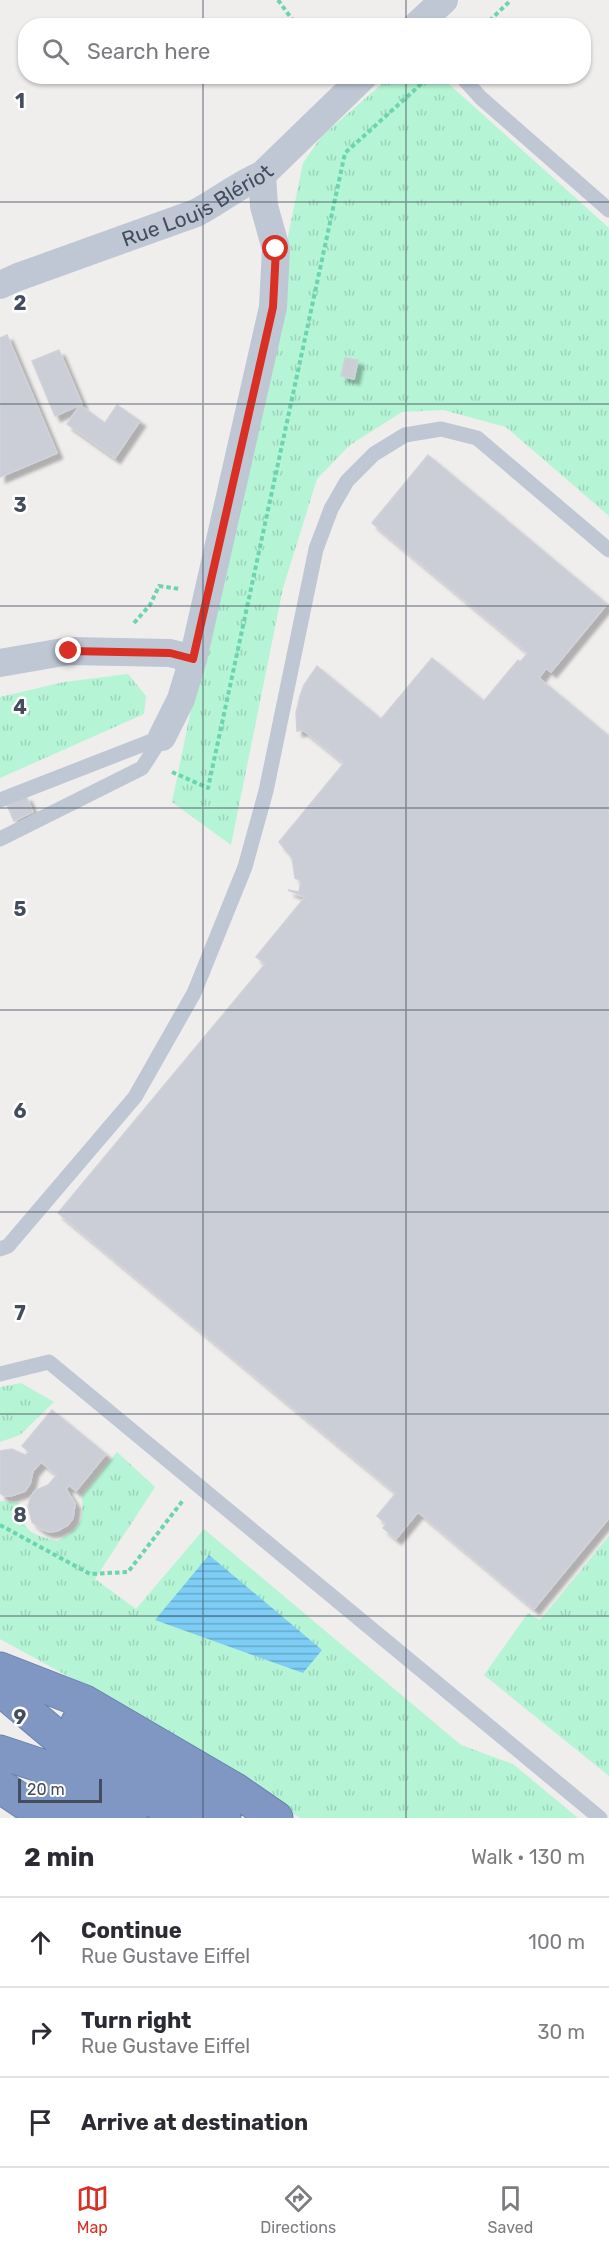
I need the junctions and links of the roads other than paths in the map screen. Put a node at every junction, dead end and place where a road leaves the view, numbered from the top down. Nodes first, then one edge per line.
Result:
1 (444, 0) edge
2 (425, 18) edge
3 (356, 84) edge
4 (468, 84) edge
5 (262, 175) junction
6 (609, 210) edge
7 (0, 285) edge
8 (609, 550) edge
9 (1, 659) edge
10 (193, 659) junction
11 (162, 737) junction
12 (0, 800) edge
13 (0, 838) edge
14 (0, 1249) edge
15 (0, 1374) edge
16 (0, 1669) edge
17 (0, 1677) edge
18 (0, 1689) edge
19 (0, 1752) edge
20 (0, 1767) edge
21 (0, 1786) edge
22 (0, 1807) edge
23 (11, 1818) edge
24 (47, 1818) edge
25 (85, 1818) edge
26 (130, 1818) edge
27 (181, 1818) edge
28 (224, 1818) edge
29 (276, 1818) edge
30 (600, 1818) edge

1 - 2 street
3 - 5 street, Rue Louis Blériot
4 - 6 lane
5 - 7 street, Rue Louis Blériot
5 - 10 street
8 - 14 lane
9 - 10 street
10 - 11 street
11 - 12 lane
11 - 13 lane
15 - 30 lane
16 - 29 highway
17 - 28 highway
18 - 27 highway
19 - 26 highway
20 - 25 highway
21 - 24 highway
22 - 23 highway

